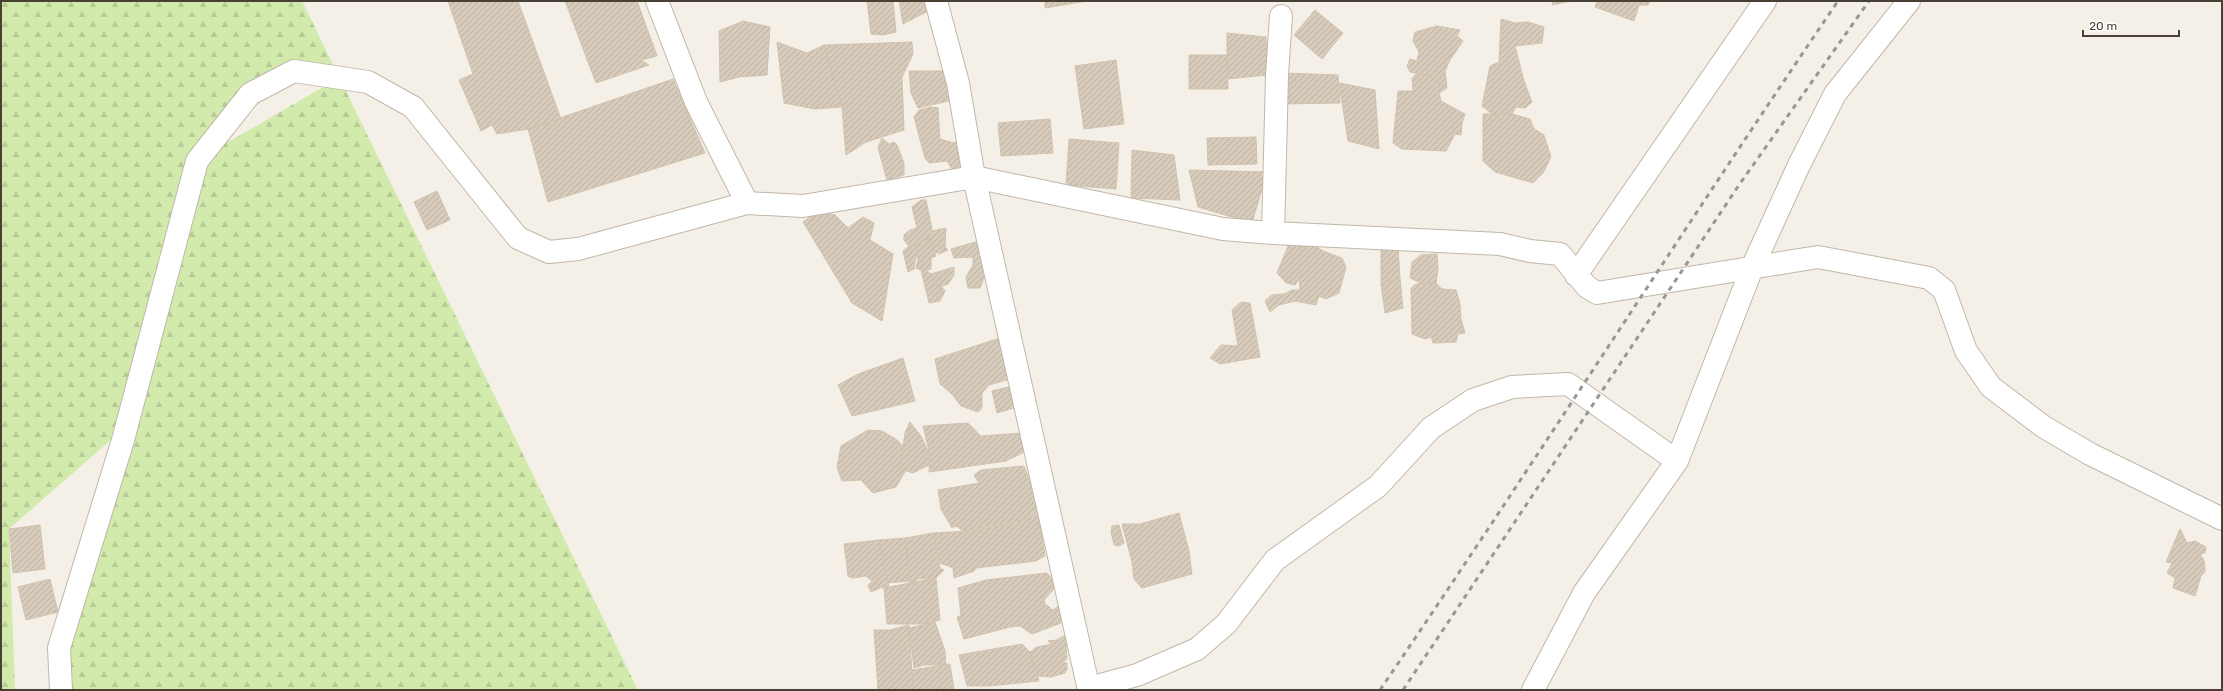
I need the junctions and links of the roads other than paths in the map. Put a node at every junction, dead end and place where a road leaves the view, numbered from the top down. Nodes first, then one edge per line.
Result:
1 (658, 1) edge
2 (936, 1) edge
3 (1764, 1) edge
4 (1909, 1) edge
5 (1281, 16) dead end
6 (974, 177) junction
7 (748, 203) junction
8 (1273, 233) junction
9 (1752, 268) junction
10 (1576, 274) junction
11 (1677, 461) junction
12 (2222, 519) edge
13 (1089, 689) edge
14 (61, 690) edge
15 (1533, 690) edge

1 - 7 street
2 - 6 street
3 - 10 street
4 - 9 street
5 - 8 street
6 - 7 street
6 - 8 street
6 - 13 street
7 - 14 street
8 - 10 street
9 - 10 street
9 - 11 street
9 - 12 street
11 - 13 street
11 - 15 street

